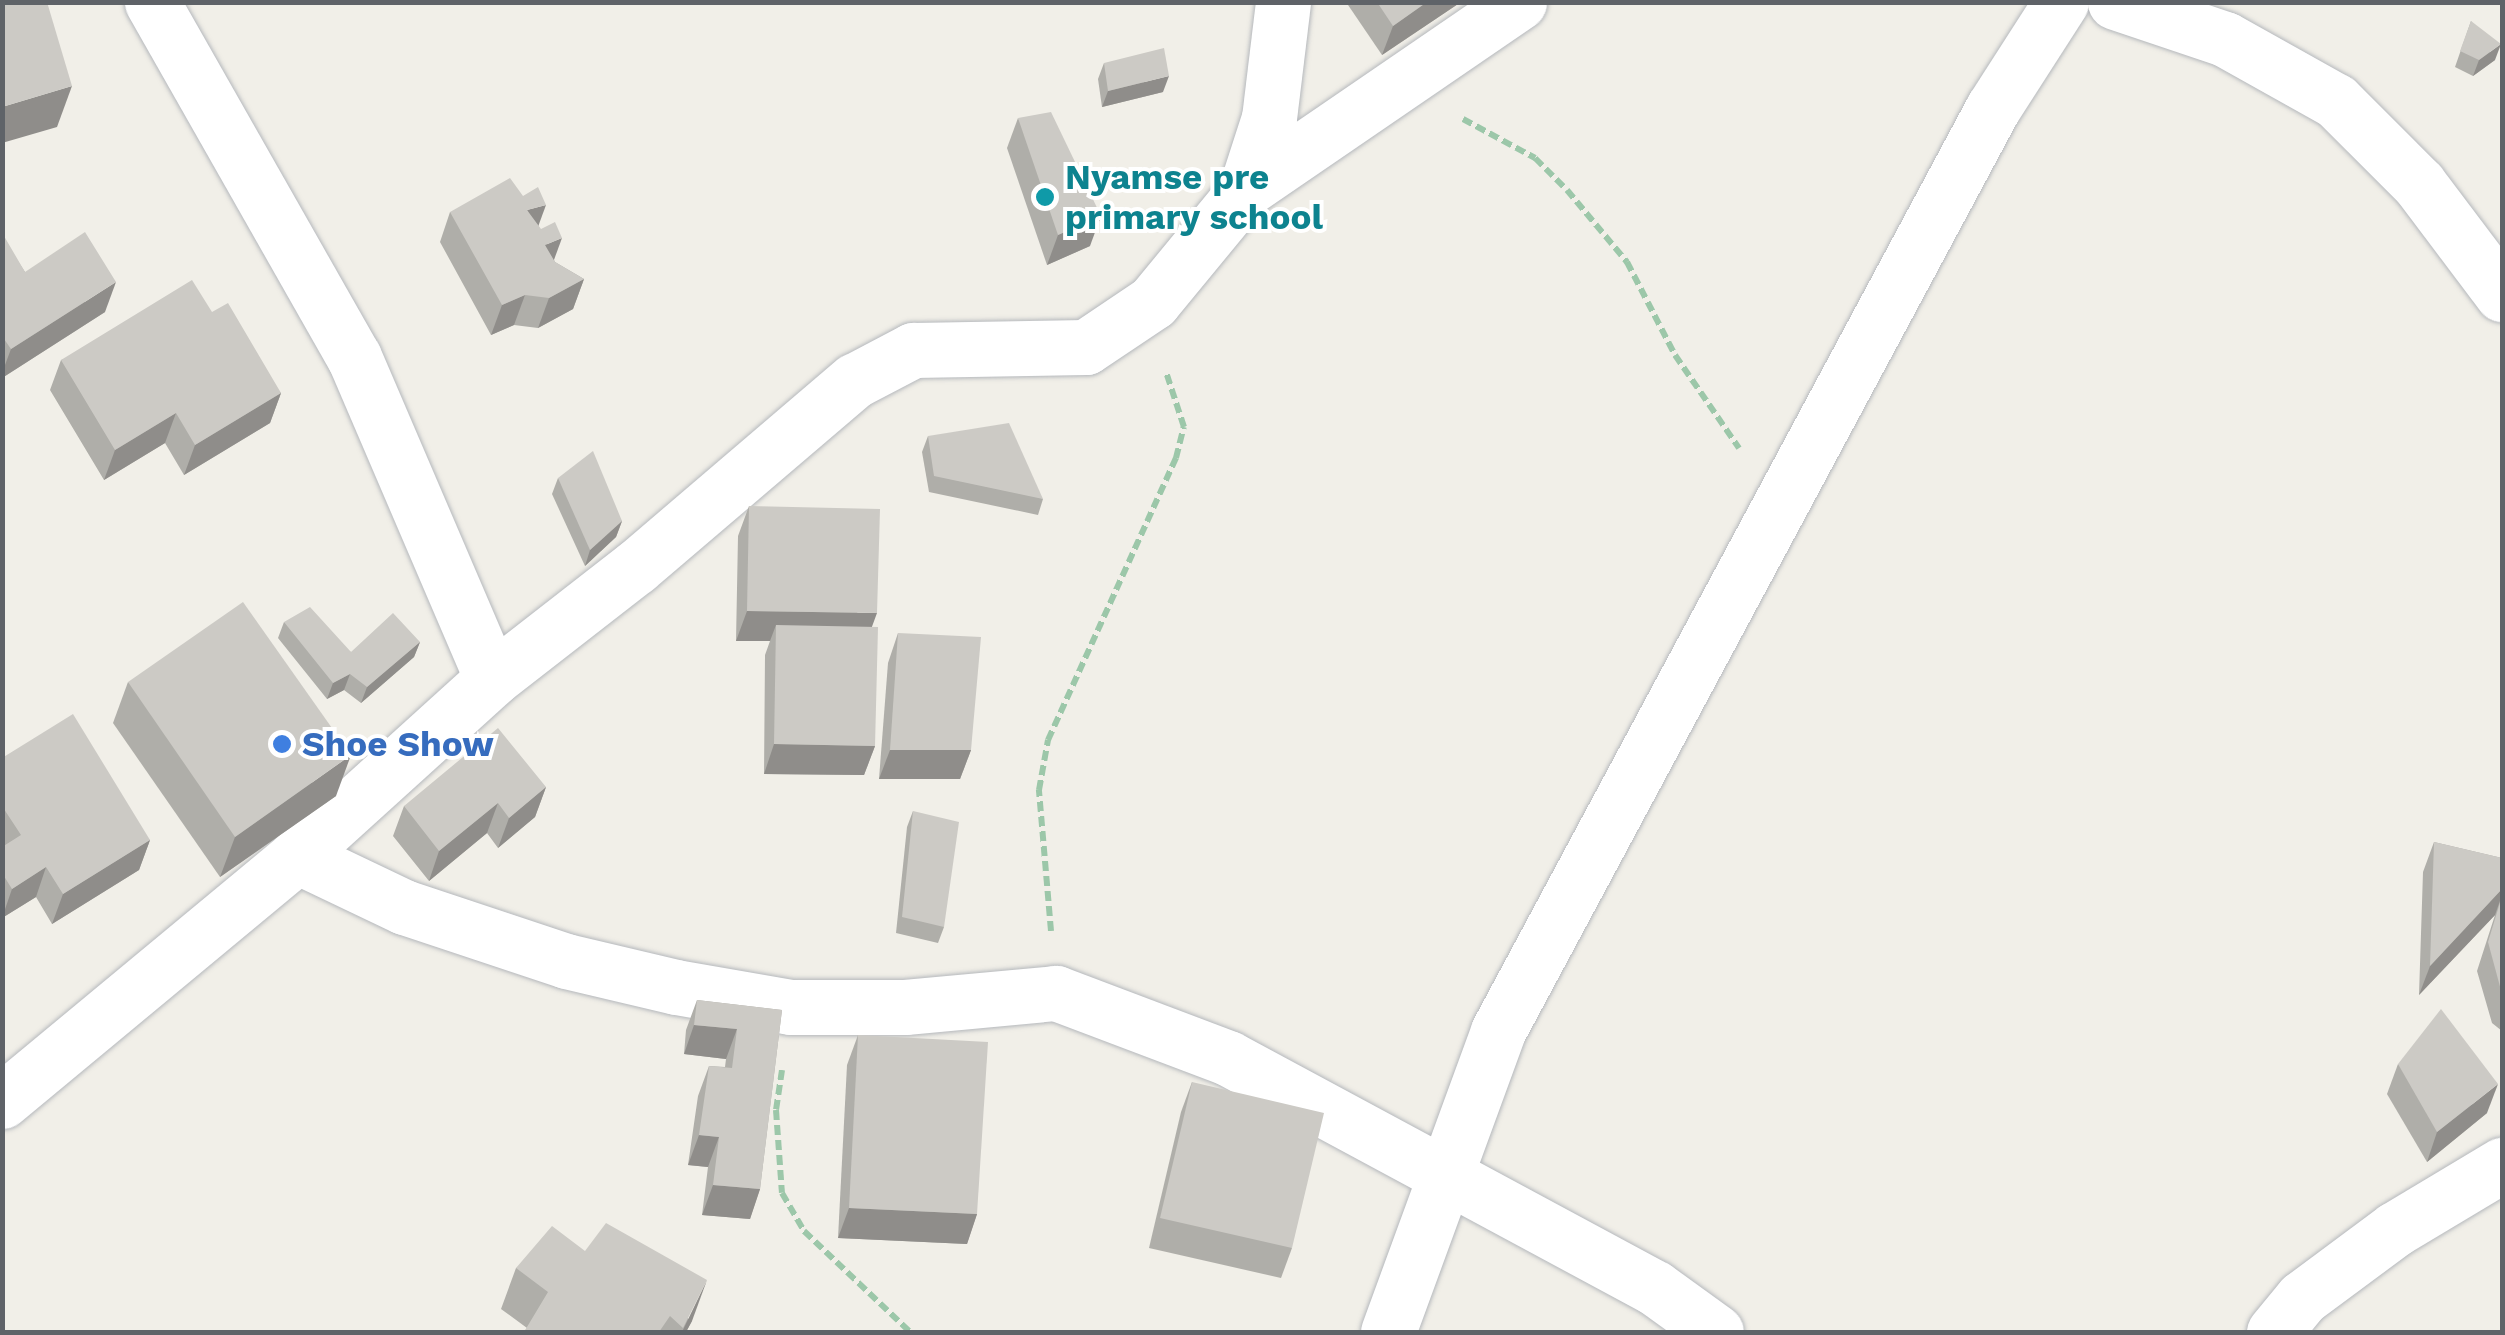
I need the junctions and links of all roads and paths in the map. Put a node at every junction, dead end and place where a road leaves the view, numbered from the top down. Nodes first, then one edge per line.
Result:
1 (152, 2) edge
2 (1284, 2) edge
3 (1519, 2) edge
4 (2061, 2) edge
5 (2115, 2) edge
6 (1402, 83) junction
7 (1246, 189) junction
8 (2502, 294) edge
9 (1116, 330) junction
10 (1776, 511) junction
11 (492, 679) junction
12 (297, 856) junction
13 (1056, 993) junction
14 (791, 1007) junction
15 (2, 1101) edge
16 (2502, 1166) edge
17 (1441, 1178) junction
18 (910, 1332) edge
19 (1388, 1332) edge
20 (1716, 1332) edge
21 (2274, 1332) edge

1 - 11 street
2 - 7 street
3 - 6 street
4 - 10 street
5 - 8 street
6 - 7 street
6 - 10 path
7 - 9 street
9 - 11 street
9 - 13 path
10 - 17 street
11 - 12 street
12 - 14 street
12 - 15 street
13 - 14 street
13 - 17 street
14 - 18 path
16 - 21 street
17 - 19 street
17 - 20 street

